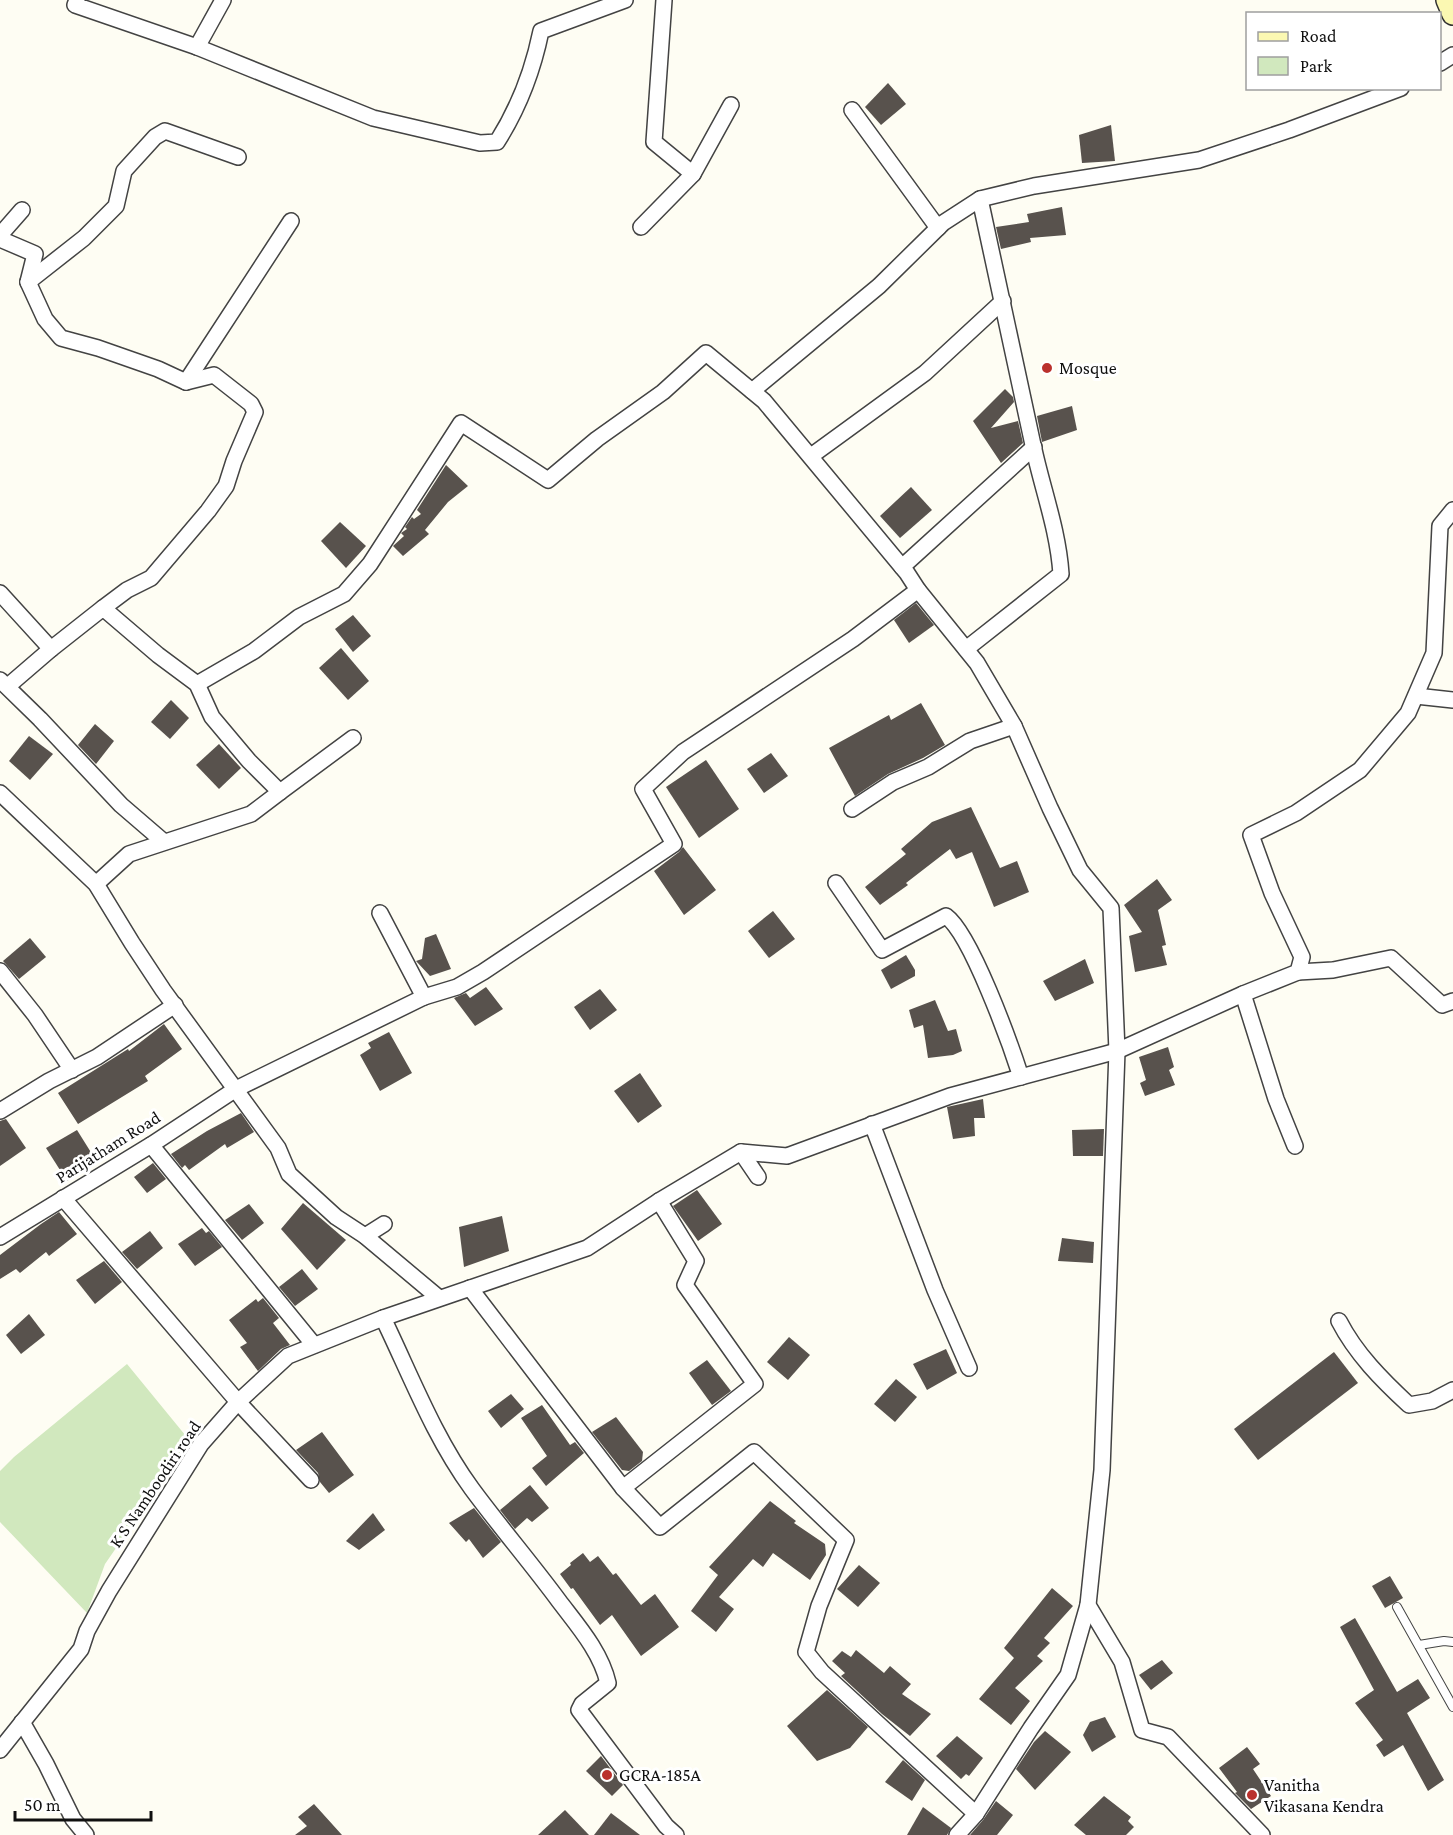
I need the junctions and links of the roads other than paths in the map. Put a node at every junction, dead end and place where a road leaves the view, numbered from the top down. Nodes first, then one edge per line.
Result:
1 (77, 0) edge
2 (223, 0) edge
3 (625, 0) edge
4 (664, 0) edge
5 (1447, 0) edge
6 (1453, 14) edge
7 (197, 47) junction
8 (1396, 90) edge
9 (730, 105) dead end
10 (852, 110) dead end
11 (238, 157) dead end
12 (693, 174) junction
13 (980, 199) junction
14 (22, 210) dead end
15 (291, 221) dead end
16 (641, 227) dead end
17 (938, 228) junction
18 (0, 237) edge
19 (28, 282) junction
20 (1003, 301) junction
21 (186, 382) junction
22 (752, 391) junction
23 (1034, 447) junction
24 (811, 456) junction
25 (1453, 510) edge
26 (902, 567) junction
27 (918, 590) junction
28 (0, 593) edge
29 (103, 608) junction
30 (51, 649) junction
31 (966, 649) junction
32 (4, 683) edge
33 (197, 684) junction
34 (1416, 696) junction
35 (1453, 700) edge
36 (1014, 726) junction
37 (353, 738) dead end
38 (280, 792) junction
39 (0, 793) edge
40 (852, 808) dead end
41 (164, 842) junction
42 (836, 883) dead end
43 (96, 884) junction
44 (380, 913) dead end
45 (0, 971) edge
46 (1298, 972) junction
47 (1243, 994) junction
48 (424, 997) junction
49 (1453, 1001) edge
50 (175, 1005) junction
51 (1117, 1051) junction
52 (72, 1070) junction
53 (1021, 1077) junction
54 (236, 1089) junction
55 (0, 1112) edge
56 (872, 1124) junction
57 (151, 1145) junction
58 (1295, 1146) dead end
59 (741, 1152) junction
60 (758, 1177) dead end
61 (63, 1198) junction
62 (659, 1201) junction
63 (384, 1224) dead end
64 (365, 1236) junction
65 (0, 1237) edge
66 (470, 1288) junction
67 (439, 1298) junction
68 (383, 1318) junction
69 (1340, 1321) dead end
70 (314, 1345) junction
71 (969, 1368) dead end
72 (1453, 1390) edge
73 (238, 1402) junction
74 (311, 1480) dead end
75 (623, 1488) junction
76 (1088, 1605) junction
77 (1397, 1607) dead end
78 (1453, 1642) edge
79 (1419, 1645) junction
80 (1453, 1707) edge
81 (22, 1722) junction
82 (0, 1750) edge
83 (976, 1814) junction
84 (86, 1835) edge
85 (676, 1835) edge
86 (957, 1835) edge
87 (1262, 1835) edge

1 - 7 street
2 - 7 street
3 - 7 street
4 - 12 street
5 - 6 main road
8 - 13 street
9 - 12 street
10 - 17 street
11 - 19 street
12 - 16 street
13 - 17 street
13 - 20 street
14 - 18 street
15 - 21 street
17 - 22 street
18 - 19 street
19 - 21 street
20 - 23 street
20 - 24 street
21 - 29 street
22 - 24 street
22 - 33 street
23 - 26 street
23 - 31 street
24 - 26 street
25 - 34 street
26 - 27 street
27 - 31 street
27 - 48 street, Parijatham Road
28 - 30 street
29 - 30 street
29 - 33 street
30 - 32 street
31 - 36 street
32 - 41 street
33 - 38 street
34 - 35 street
34 - 46 street
36 - 40 street
36 - 51 street
37 - 38 street
38 - 41 street
39 - 43 street
41 - 43 street
42 - 53 street
43 - 50 street
44 - 48 street
45 - 52 street
46 - 47 street
46 - 49 street
47 - 51 street
47 - 58 street
48 - 54 street, Parijatham Road
50 - 52 street
50 - 54 street
51 - 53 street
51 - 76 street
52 - 55 street
53 - 56 street
54 - 57 street, Parijatham Road
54 - 64 street
56 - 59 street
56 - 71 street
57 - 61 street, Parijatham Road
57 - 70 street
59 - 60 street
59 - 62 street, K S Namboodiri road
61 - 65 street, Parijatham Road
61 - 73 street
62 - 66 street, K S Namboodiri road
62 - 75 street
63 - 64 street
64 - 67 street
66 - 67 street, K S Namboodiri road
66 - 75 street
67 - 68 street, K S Namboodiri road
68 - 70 street, K S Namboodiri road
68 - 85 street
69 - 72 street
70 - 73 street, K S Namboodiri road
73 - 74 street
73 - 81 street, K S Namboodiri road
75 - 83 street
76 - 83 street
76 - 87 street
77 - 79 lane
78 - 79 lane
79 - 80 lane
81 - 82 street, K S Namboodiri road
81 - 84 street
83 - 86 street

